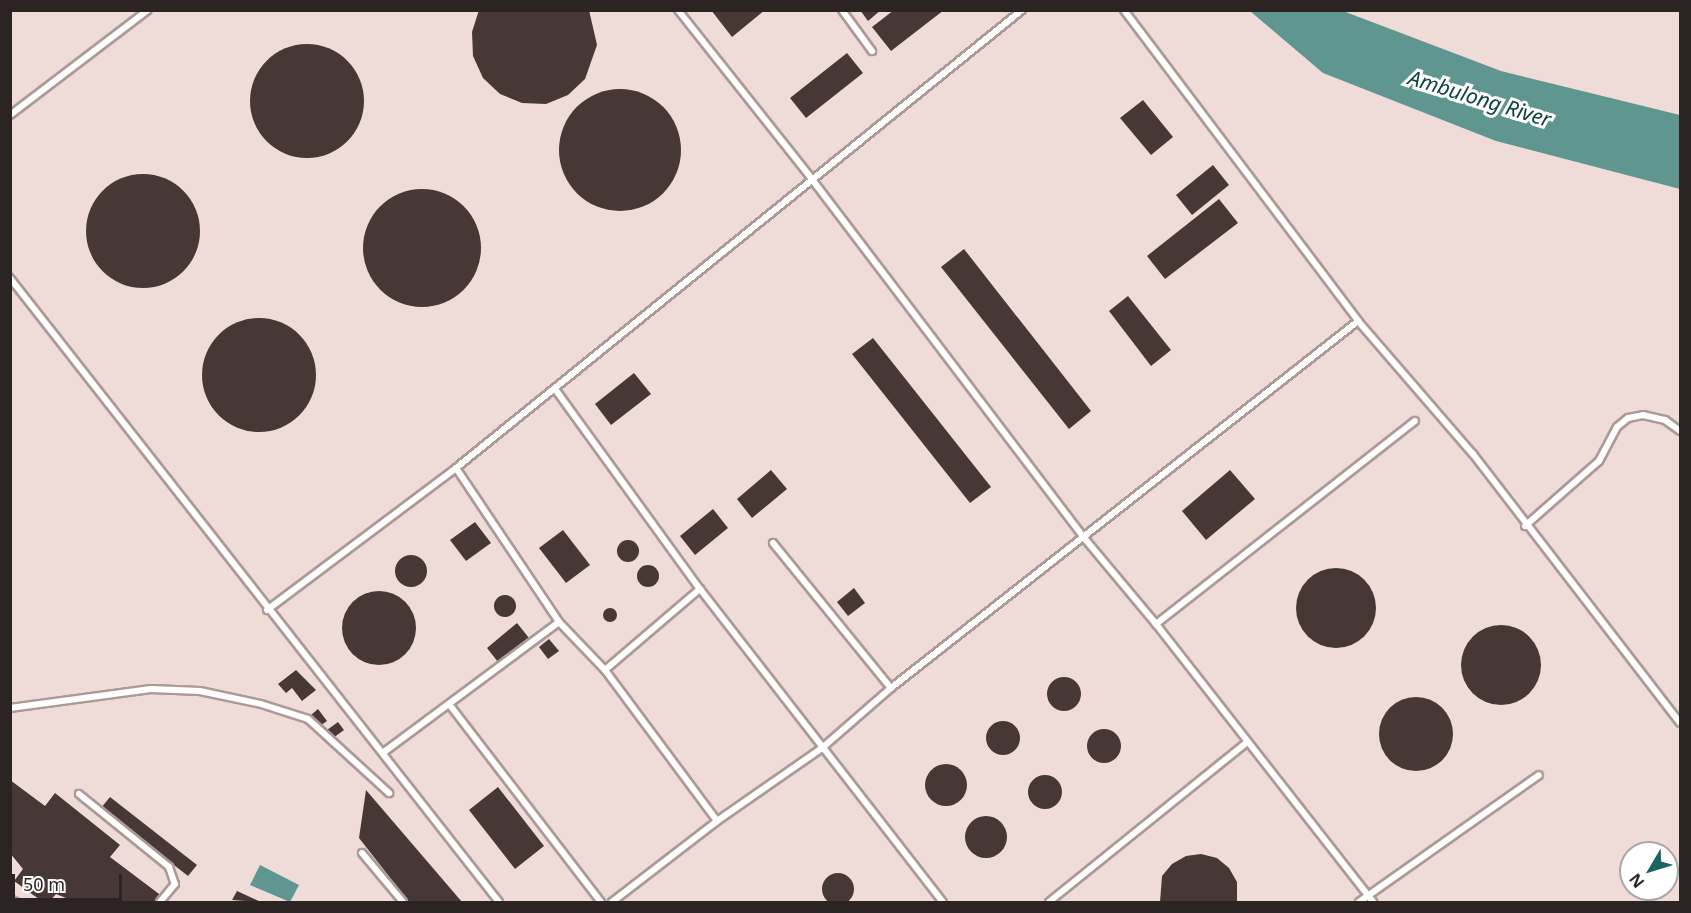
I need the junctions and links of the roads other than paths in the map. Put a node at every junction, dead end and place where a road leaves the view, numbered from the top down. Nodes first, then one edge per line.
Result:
1 (148, 10) edge
2 (678, 10) edge
3 (842, 10) edge
4 (1022, 10) edge
5 (1124, 10) edge
6 (872, 51) dead end
7 (10, 115) edge
8 (811, 178) junction
9 (10, 278) edge
10 (1358, 321) junction
11 (555, 389) junction
12 (1415, 422) dead end
13 (1680, 431) edge
14 (456, 468) junction
15 (1525, 526) junction
16 (1085, 539) junction
17 (773, 543) dead end
18 (700, 589) junction
19 (267, 610) junction
20 (559, 622) junction
21 (1156, 624) junction
22 (605, 670) junction
23 (891, 688) junction
24 (449, 704) junction
25 (10, 708) edge
26 (1680, 723) edge
27 (1246, 743) junction
28 (822, 748) junction
29 (384, 752) junction
30 (1539, 775) dead end
31 (389, 793) dead end
32 (79, 794) dead end
33 (717, 820) junction
34 (362, 853) dead end
35 (1367, 895) junction
36 (160, 903) edge
37 (403, 903) edge
38 (499, 903) edge
39 (601, 903) edge
40 (612, 903) edge
41 (943, 903) edge
42 (1049, 903) edge
43 (1359, 903) edge
44 (1373, 903) edge

1 - 7 lane
2 - 8 lane
3 - 6 lane
4 - 8 lane
5 - 10 lane
8 - 11 lane
8 - 16 lane
9 - 19 lane
10 - 15 lane
10 - 16 lane
11 - 14 lane
11 - 18 lane
12 - 21 lane
13 - 15 lane
14 - 19 lane
14 - 20 lane
15 - 26 lane
16 - 21 lane
16 - 23 lane
17 - 23 lane
18 - 22 lane
18 - 28 lane
19 - 29 lane
20 - 22 lane
20 - 24 lane
21 - 27 lane
22 - 33 lane
23 - 28 lane
24 - 29 lane
24 - 39 lane
25 - 31 lane
27 - 35 lane
27 - 42 lane
28 - 33 lane
28 - 41 lane
29 - 38 lane
30 - 35 lane
32 - 36 lane
33 - 40 lane
34 - 37 lane
35 - 43 lane
35 - 44 lane

